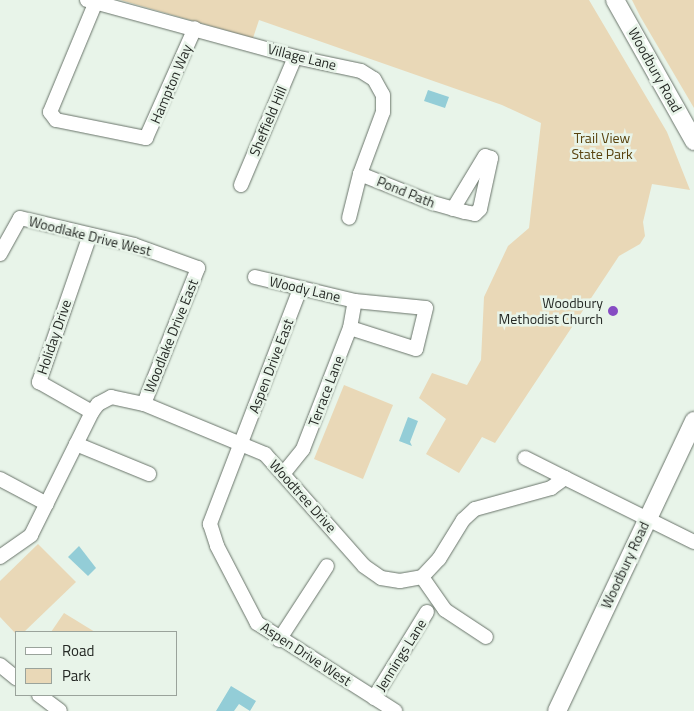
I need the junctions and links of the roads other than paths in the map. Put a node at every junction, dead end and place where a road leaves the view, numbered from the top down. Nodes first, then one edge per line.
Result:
1 (615, 0) edge
2 (91, 2) edge
3 (195, 28) junction
4 (295, 57) junction
5 (694, 140) edge
6 (360, 174) junction
7 (241, 185) dead end
8 (453, 209) dead end
9 (349, 218) dead end
10 (90, 235) junction
11 (0, 254) edge
12 (198, 268) joint
13 (255, 277) dead end
14 (300, 289) junction
15 (355, 301) junction
16 (350, 328) junction
17 (144, 404) junction
18 (92, 412) junction
19 (694, 420) edge
20 (241, 443) junction
21 (76, 444) junction
22 (525, 458) dead end
23 (149, 474) dead end
24 (284, 474) junction
25 (565, 478) junction
26 (0, 479) edge
27 (46, 504) junction
28 (647, 517) junction
29 (694, 542) edge
30 (20, 544) junction
31 (0, 557) edge
32 (327, 566) dead end
33 (0, 569) edge
34 (422, 577) junction
35 (427, 612) dead end
36 (486, 637) dead end
37 (279, 640) junction
38 (0, 665) edge
39 (15, 677) edge
40 (40, 696) edge
41 (374, 698) junction
42 (60, 711) edge
43 (395, 711) edge
44 (557, 711) edge

1 - 5 main road, Woodbury Road
2 - 3 street, Village Lane
2 - 3 street, Hampton Way
3 - 4 street, Village Lane
4 - 6 street, Village Lane
4 - 7 street, Sheffield Hill
6 - 8 street, Pond Path
6 - 9 street, Village Lane
10 - 11 street, Woodlake Drive West
10 - 12 street, Woodlake Drive West
10 - 18 street, Holiday Drive
12 - 17 street, Woodlake Drive East
13 - 14 street, Woody Lane
14 - 15 street, Woody Lane
14 - 20 street, Aspen Drive East
15 - 16 street, Terrace Lane
15 - 16 street, Woody Lane
16 - 24 street, Terrace Lane
17 - 18 street, Woodtree Drive
17 - 20 street, Woodtree Drive
18 - 21 street, Woodtree Drive
19 - 28 main road, Woodbury Road
20 - 24 street, Woodtree Drive
20 - 37 street, Aspen Drive West
21 - 23 street
21 - 27 street, Woodtree Drive
22 - 25 street
24 - 34 street, Woodtree Drive
25 - 28 street
25 - 34 street
26 - 27 street
27 - 30 street, Woodtree Drive
28 - 29 street
28 - 44 main road, Woodbury Road
30 - 31 street, Woodtree Drive
30 - 33 street, Woodtree Drive
32 - 37 street
34 - 36 street
35 - 41 street, Jennings Lane
37 - 41 street, Aspen Drive West
38 - 39 street
40 - 42 street
41 - 43 street, Aspen Drive West

